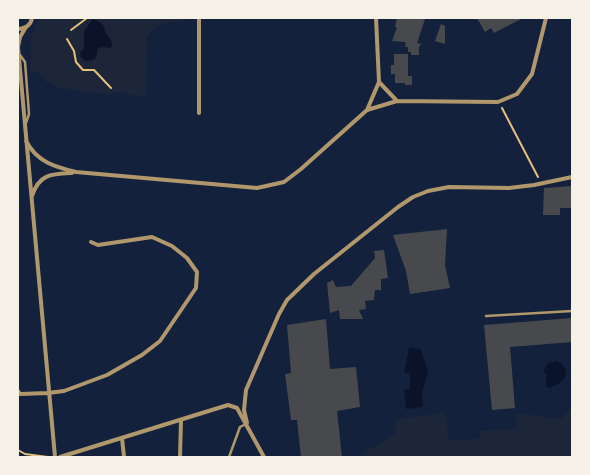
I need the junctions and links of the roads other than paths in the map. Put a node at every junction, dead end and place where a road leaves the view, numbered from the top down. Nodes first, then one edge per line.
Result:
1 (199, 18) edge
2 (376, 18) edge
3 (546, 18) edge
4 (32, 19) edge
5 (26, 27) junction
6 (18, 30) edge
7 (18, 53) edge
8 (379, 82) junction
9 (397, 101) junction
10 (367, 110) junction
11 (199, 113) dead end
12 (26, 142) junction
13 (76, 172) junction
14 (572, 177) edge
15 (31, 199) junction
16 (91, 242) dead end
17 (572, 311) edge
18 (486, 316) dead end
19 (18, 391) edge
20 (48, 393) junction
21 (181, 420) junction
22 (246, 423) junction
23 (122, 438) junction
24 (55, 457) edge
25 (60, 457) edge
26 (124, 457) edge
27 (180, 457) edge
28 (229, 457) edge
29 (264, 457) edge

1 - 11 street
2 - 8 street
3 - 9 street
4 - 5 street
5 - 6 street
5 - 7 street
7 - 12 street
8 - 9 street
8 - 10 street
9 - 10 street
10 - 13 street
12 - 13 street
12 - 15 street
13 - 15 street
14 - 22 street
15 - 20 street
16 - 20 street
17 - 18 lane
19 - 20 street
20 - 24 street
21 - 22 street
21 - 23 street
21 - 27 street
22 - 28 lane
22 - 29 street
23 - 25 street
23 - 26 street

